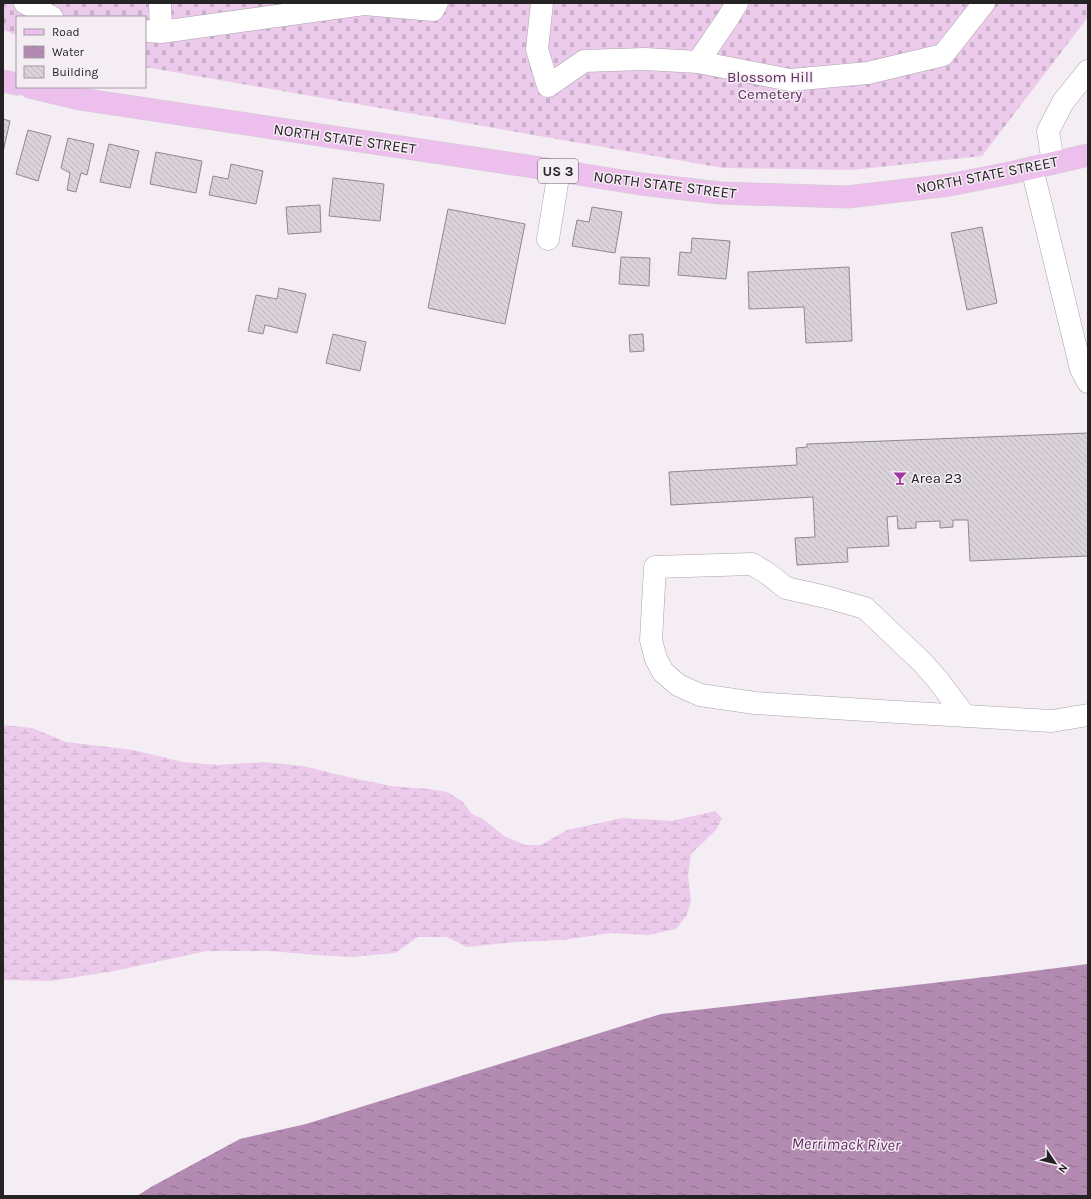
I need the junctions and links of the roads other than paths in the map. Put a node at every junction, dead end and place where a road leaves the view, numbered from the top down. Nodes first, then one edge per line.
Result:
1 (26, 3) edge
2 (160, 3) edge
3 (364, 3) edge
4 (437, 3) edge
5 (542, 3) edge
6 (737, 3) edge
7 (984, 3) edge
8 (50, 16) edge
9 (153, 32) edge
10 (698, 62) junction
11 (1088, 72) edge
12 (3, 81) edge
13 (16, 84) edge
14 (34, 88) edge
15 (1088, 155) edge
16 (1053, 163) junction
17 (1032, 168) junction
18 (559, 171) junction
19 (548, 239) dead end
20 (1088, 382) edge
21 (1088, 715) edge
22 (965, 716) junction

1 - 8 lane
2 - 9 lane
3 - 4 lane
3 - 9 lane
5 - 10 lane
6 - 10 lane
7 - 10 lane
11 - 16 lane
12 - 13 main road
14 - 18 main road, NORTH STATE STREET / US 3
15 - 16 main road, NORTH STATE STREET / US 3
16 - 17 main road, NORTH STATE STREET / US 3
17 - 18 main road, NORTH STATE STREET / US 3
17 - 20 lane
18 - 19 lane
21 - 22 lane
22 - 22 lane

